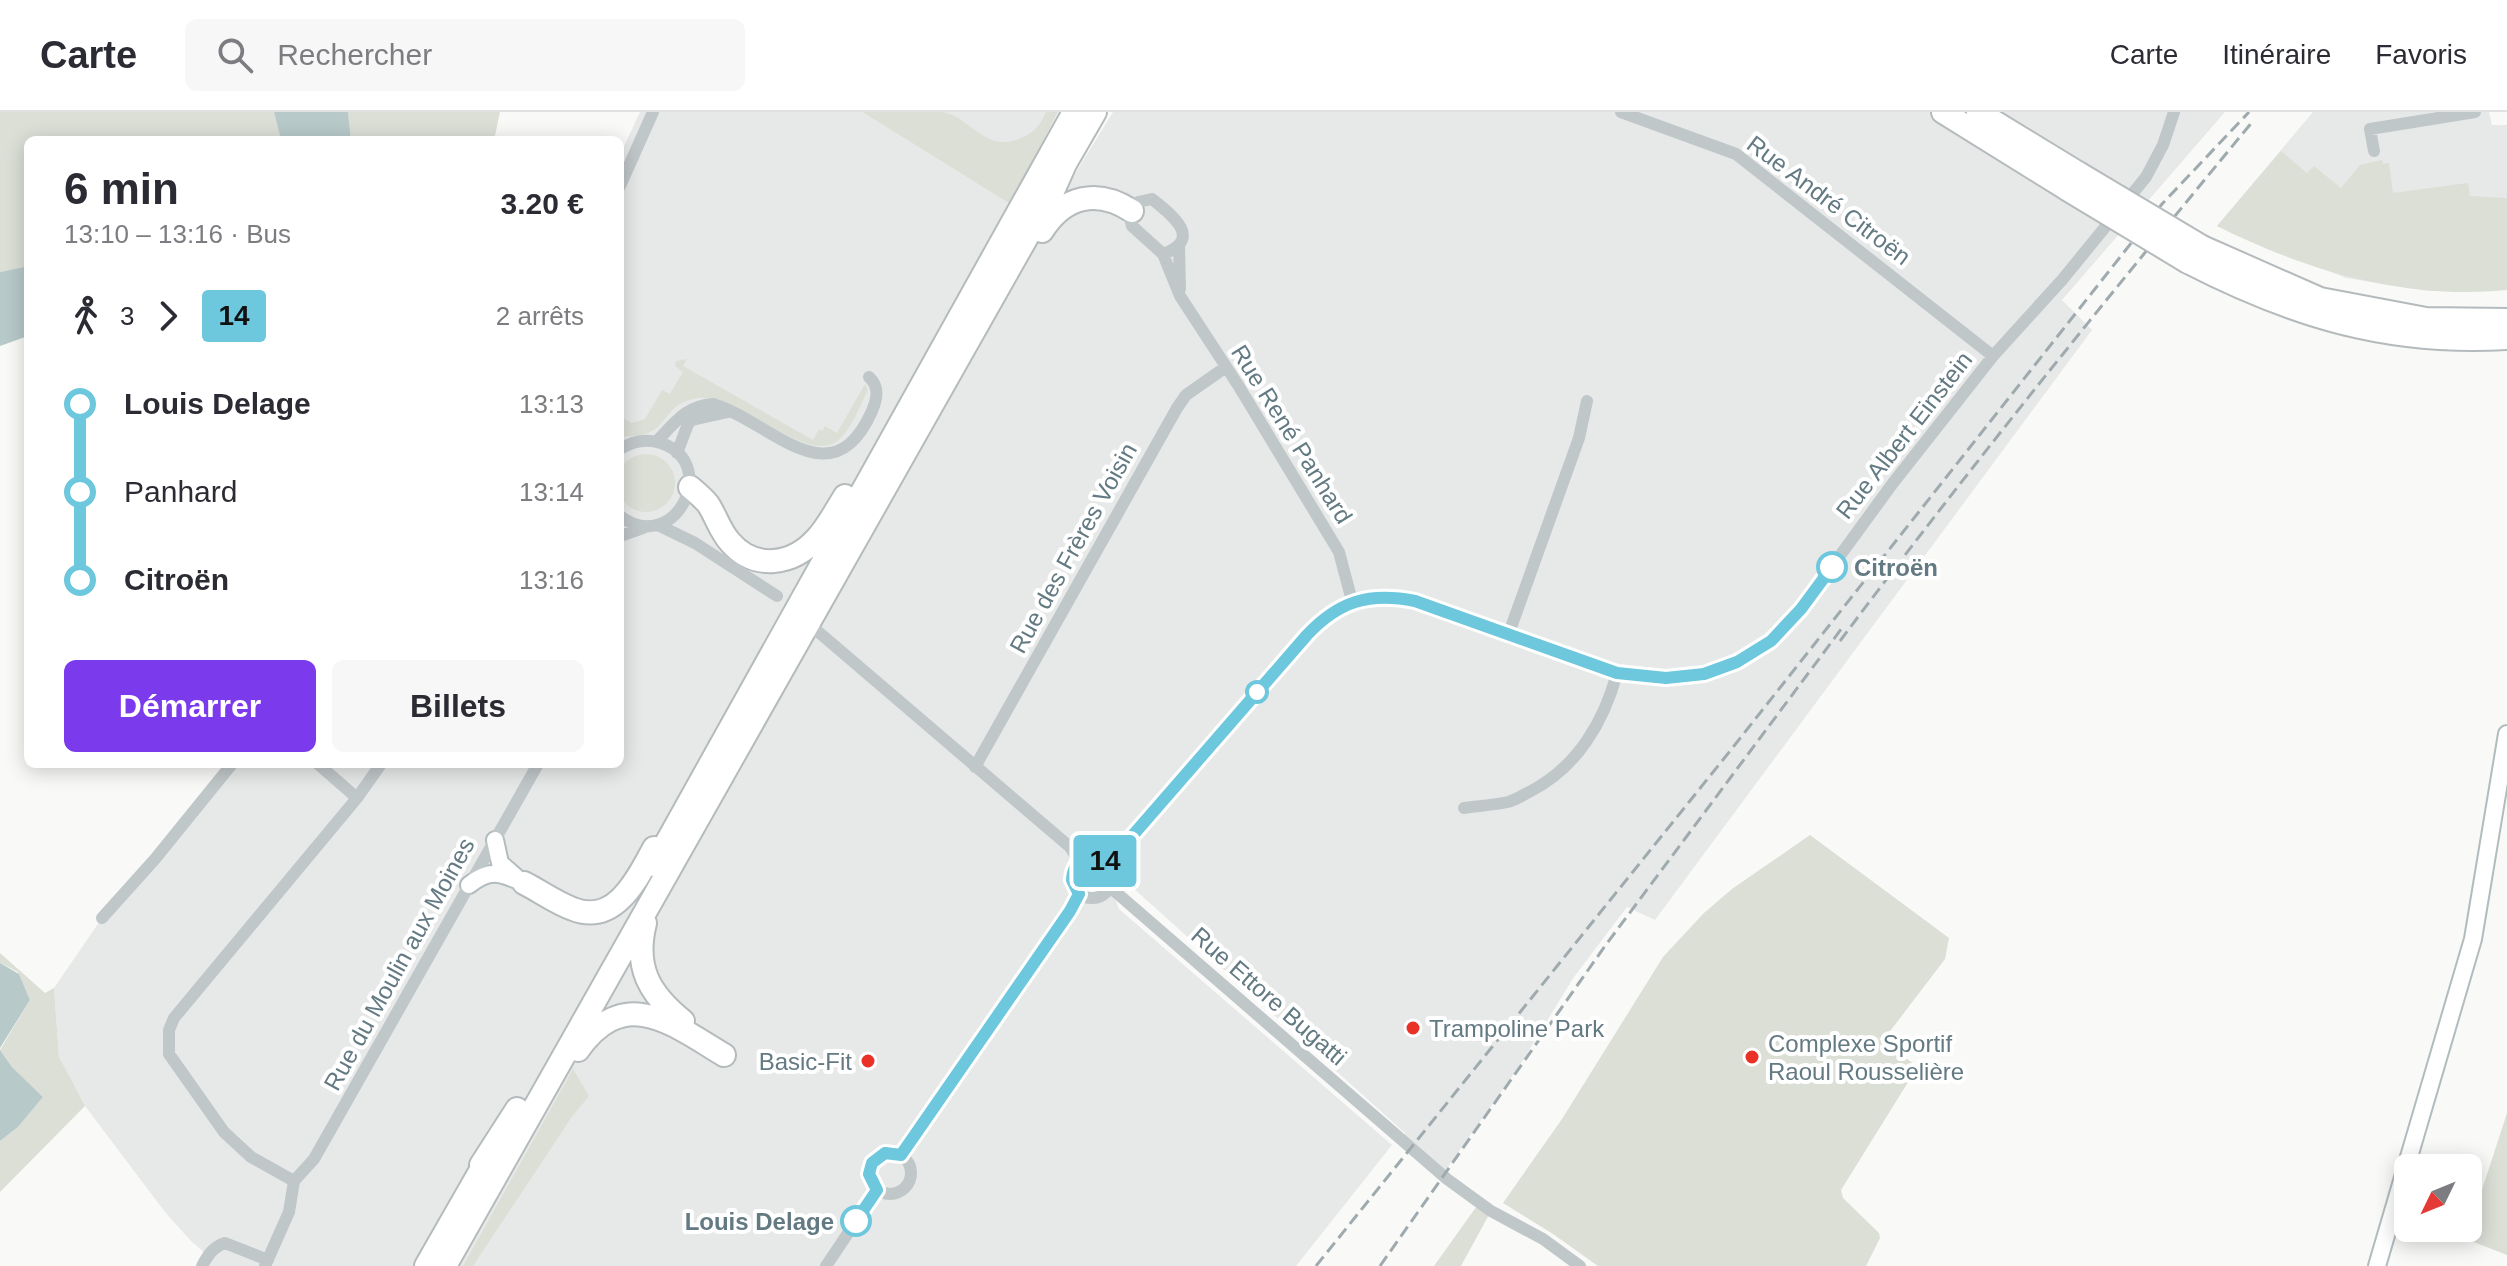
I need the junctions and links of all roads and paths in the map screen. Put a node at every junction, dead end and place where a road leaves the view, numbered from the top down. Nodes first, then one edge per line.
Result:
1 (653, 112) edge
2 (1074, 112) edge
3 (1095, 112) edge
4 (1104, 112) edge
5 (1621, 112) edge
6 (1943, 112) edge
7 (1978, 112) edge
8 (2174, 112) edge
9 (2475, 112) edge
10 (2374, 151) dead end
11 (624, 177) edge
12 (2072, 181) junction
13 (1053, 191) junction
14 (1132, 211) junction
15 (1179, 245) junction
16 (1163, 254) junction
17 (2195, 254) junction
18 (996, 292) junction
19 (1180, 296) junction
20 (966, 307) junction
21 (2507, 320) edge
22 (2507, 338) edge
23 (1993, 356) junction
24 (1226, 367) junction
25 (869, 377) dead end
26 (1587, 401) dead end
27 (728, 412) junction
28 (657, 441) junction
29 (624, 445) edge
30 (677, 453) junction
31 (690, 487) junction
32 (678, 512) junction
33 (624, 518) edge
34 (654, 526) junction
35 (624, 535) edge
36 (695, 543) junction
37 (777, 596) dead end
38 (1352, 601) junction
39 (815, 629) dead end
40 (1509, 633) junction
41 (1617, 673) junction
42 (733, 726) junction
43 (2507, 734) edge
44 (975, 767) junction
45 (229, 768) edge
46 (323, 768) edge
47 (378, 768) edge
48 (536, 768) edge
49 (357, 798) junction
50 (1464, 808) dead end
51 (495, 840) junction
52 (1079, 861) junction
53 (1104, 862) junction
54 (524, 883) junction
55 (469, 885) junction
56 (1111, 888) junction
57 (1079, 894) junction
58 (650, 903) junction
59 (102, 918) dead end
60 (517, 1109) junction
61 (901, 1155) junction
62 (500, 1167) junction
63 (294, 1181) junction
64 (877, 1190) junction
65 (266, 1263) edge
66 (202, 1266) edge
67 (416, 1266) edge
68 (426, 1266) edge
69 (445, 1266) edge
70 (826, 1266) edge
71 (1580, 1266) edge
72 (2377, 1266) edge

1 - 11 street
2 - 20 highway
3 - 13 highway
4 - 13 highway
5 - 23 street, Rue André Citroën
6 - 12 highway
7 - 12 highway
8 - 23 street, Rue Albert Einstein
9 - 10 street
12 - 17 highway, bridge
13 - 18 highway
14 - 15 street
14 - 16 street
14 - 18 highway
15 - 16 street
15 - 19 street
16 - 19 street, Rue René Panhard
17 - 21 highway
17 - 22 highway
18 - 58 highway
19 - 24 street, Rue René Panhard
20 - 31 highway
20 - 42 highway
23 - 41 street, Rue Albert Einstein
24 - 38 street, Rue René Panhard
24 - 44 street, Rue des Frères Voisin
25 - 27 street
26 - 40 street
27 - 28 street
27 - 30 street
28 - 29 street
28 - 30 street
30 - 31 street
31 - 32 street
32 - 34 street
32 - 36 street
33 - 34 street
34 - 35 street
34 - 36 street
36 - 37 street
38 - 40 street, Rue Albert Einstein
38 - 53 street, Rue Albert Einstein
39 - 44 street
40 - 41 street, Rue Albert Einstein
41 - 50 street
42 - 54 highway
42 - 60 highway
43 - 72 street
44 - 52 street
45 - 59 street
46 - 49 street
47 - 49 street
48 - 51 street, Rue du Moulin aux Moines
49 - 63 street
51 - 54 street
51 - 55 street, Rue du Moulin aux Moines
52 - 53 street
52 - 57 street
53 - 56 street
54 - 55 street
55 - 63 street, Rue du Moulin aux Moines
56 - 57 street
56 - 71 street, Rue Ettore Bugatti
57 - 61 street
58 - 62 highway
58 - 62 highway
60 - 67 highway
60 - 68 highway
61 - 64 street
61 - 64 street
62 - 69 highway
63 - 65 street, Rue du Moulin aux Moines
64 - 70 street
65 - 66 street

